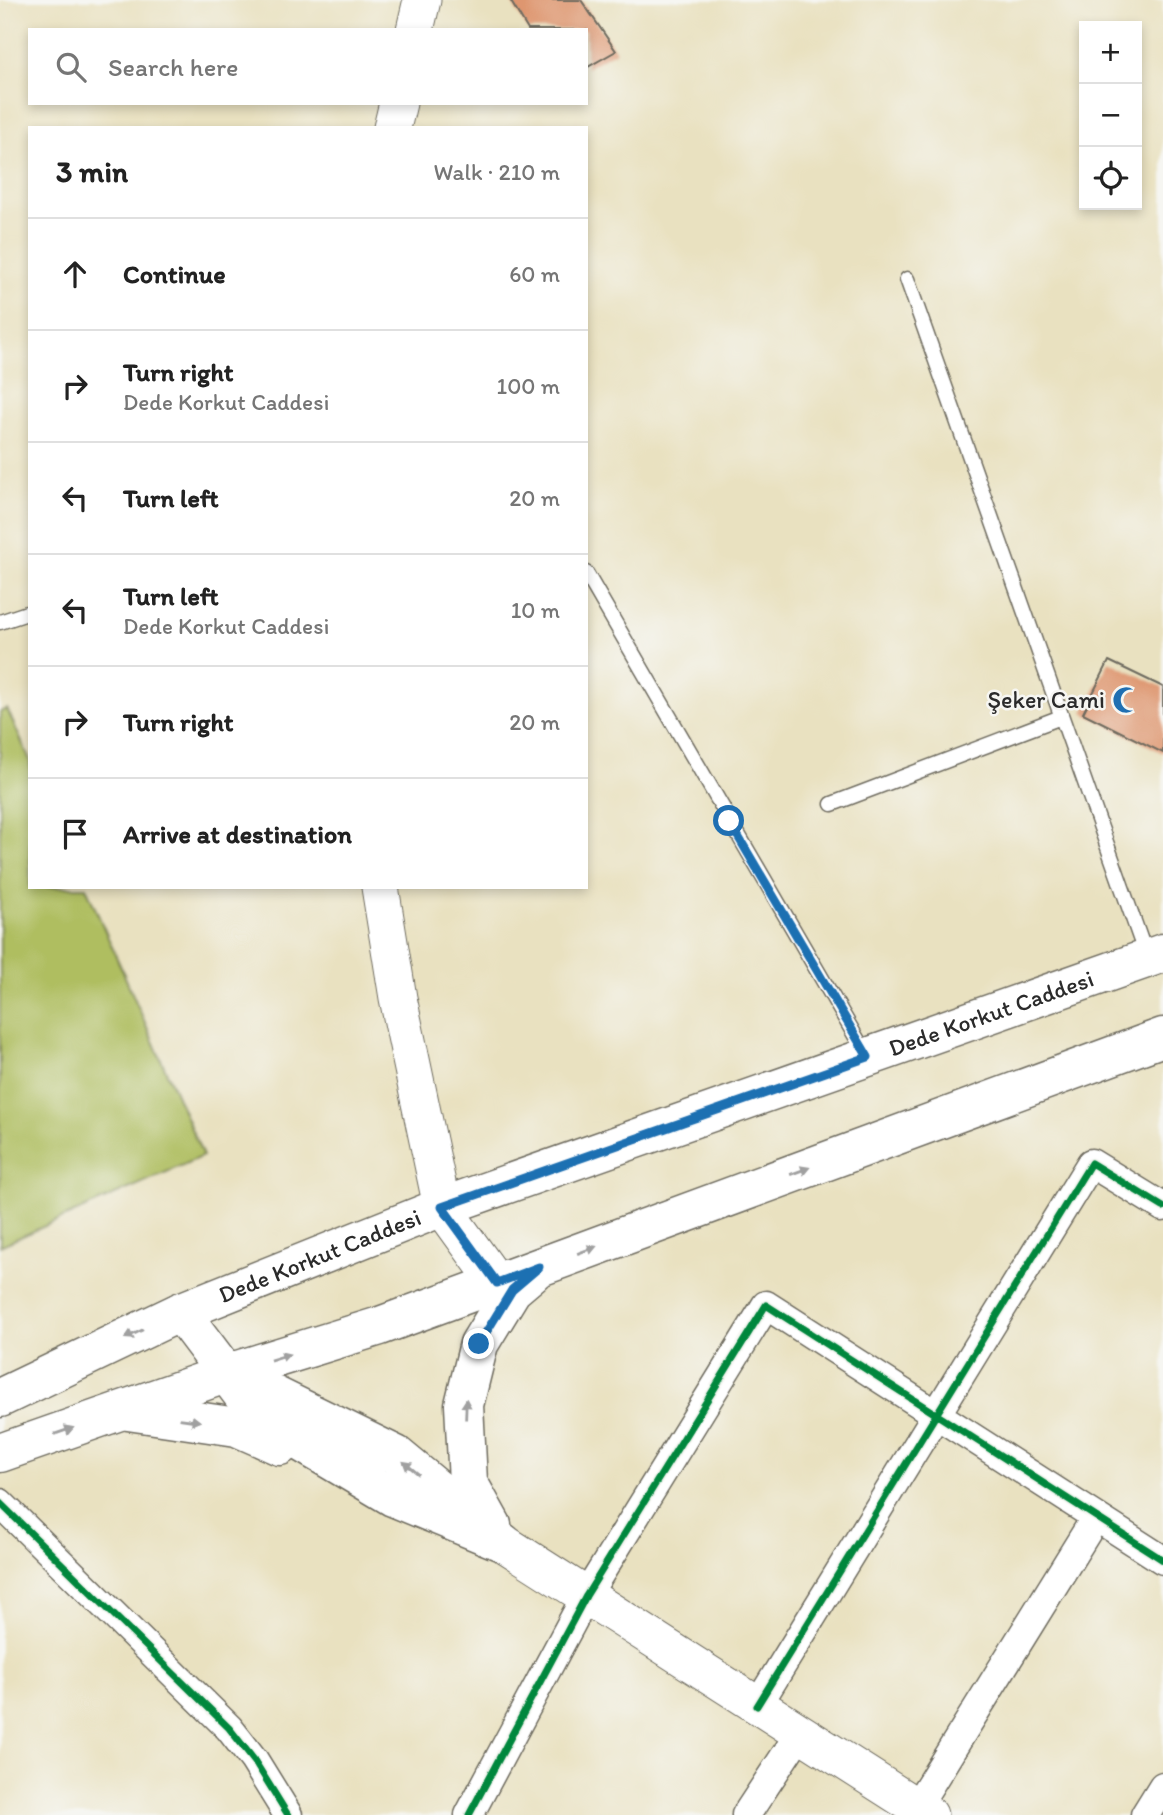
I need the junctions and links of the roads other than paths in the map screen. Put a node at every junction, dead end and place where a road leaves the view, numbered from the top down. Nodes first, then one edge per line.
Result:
1 (422, 0) edge
2 (415, 28) edge
3 (398, 105) edge
4 (392, 126) edge
5 (906, 279) dead end
6 (588, 576) edge
7 (28, 613) edge
8 (0, 622) edge
9 (1062, 717) junction
10 (832, 804) dead end
11 (380, 889) edge
12 (1155, 956) edge
13 (1163, 1037) edge
14 (868, 1057) junction
15 (442, 1207) junction
16 (1163, 1207) edge
17 (539, 1267) junction
18 (497, 1283) junction
19 (180, 1312) junction
20 (228, 1373) junction
21 (0, 1398) edge
22 (122, 1410) junction
23 (937, 1415) junction
24 (0, 1453) edge
25 (393, 1497) junction
26 (0, 1503) edge
27 (1097, 1517) junction
28 (502, 1542) junction
29 (1163, 1560) edge
30 (586, 1596) junction
31 (757, 1706) junction
32 (800, 1733) junction
33 (1163, 1786) edge
34 (923, 1811) edge
35 (288, 1815) edge
36 (469, 1815) edge
37 (747, 1815) edge
38 (1145, 1815) edge

1 - 2 street
3 - 4 street
5 - 9 lane
6 - 14 lane
7 - 8 lane
9 - 10 lane
9 - 12 lane
11 - 15 street
12 - 14 main road, Dede Korkut Caddesi
17 -> 13 main road
14 - 15 main road, Dede Korkut Caddesi
15 - 18 street
15 - 19 main road, Dede Korkut Caddesi
16 - 23 street
17 - 18 main road
28 -> 17 main road
20 -> 18 main road
19 - 20 main road
19 -> 21 main road, Dede Korkut Caddesi
20 - 22 main road
20 - 25 main road
28 -> 20 main road
24 -> 22 main road
22 -> 25 main road
23 - 27 street
23 - 30 street
23 - 31 street
25 - 28 main road
26 - 35 street
27 - 29 street
27 - 34 street
28 - 30 street
30 - 31 street
30 - 36 street
31 - 32 street
32 - 34 street
32 - 37 street
33 - 38 street

